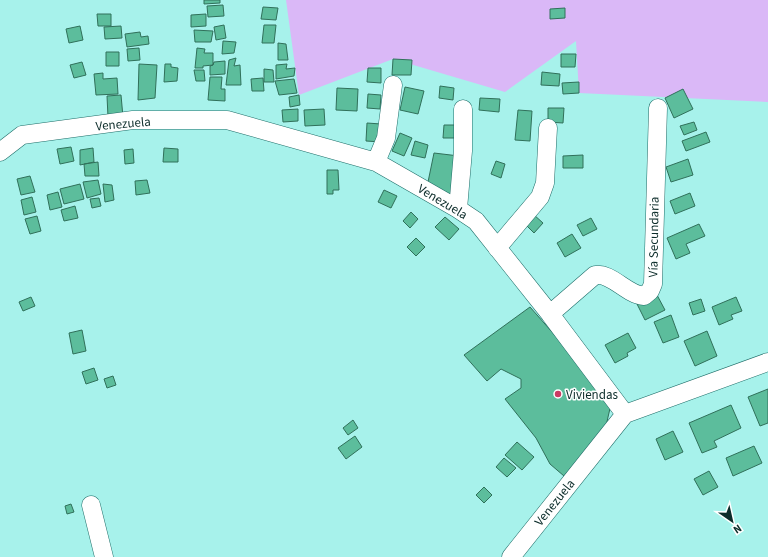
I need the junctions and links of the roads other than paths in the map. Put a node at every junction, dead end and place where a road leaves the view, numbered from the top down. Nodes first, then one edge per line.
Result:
1 (392, 85) dead end
2 (658, 108) dead end
3 (462, 110) dead end
4 (548, 128) dead end
5 (0, 152) edge
6 (376, 162) junction
7 (458, 209) junction
8 (497, 248) junction
9 (550, 314) junction
10 (768, 362) edge
11 (625, 414) junction
12 (91, 505) dead end
13 (104, 557) edge
14 (511, 557) edge

1 - 6 street
2 - 9 street, Vía Secundaria
3 - 7 street
4 - 8 street
5 - 6 street, Venezuela
6 - 7 street, Venezuela
7 - 8 street, Venezuela
8 - 9 street, Venezuela
9 - 11 street, Venezuela
10 - 11 street
11 - 14 street, Venezuela
12 - 13 street

